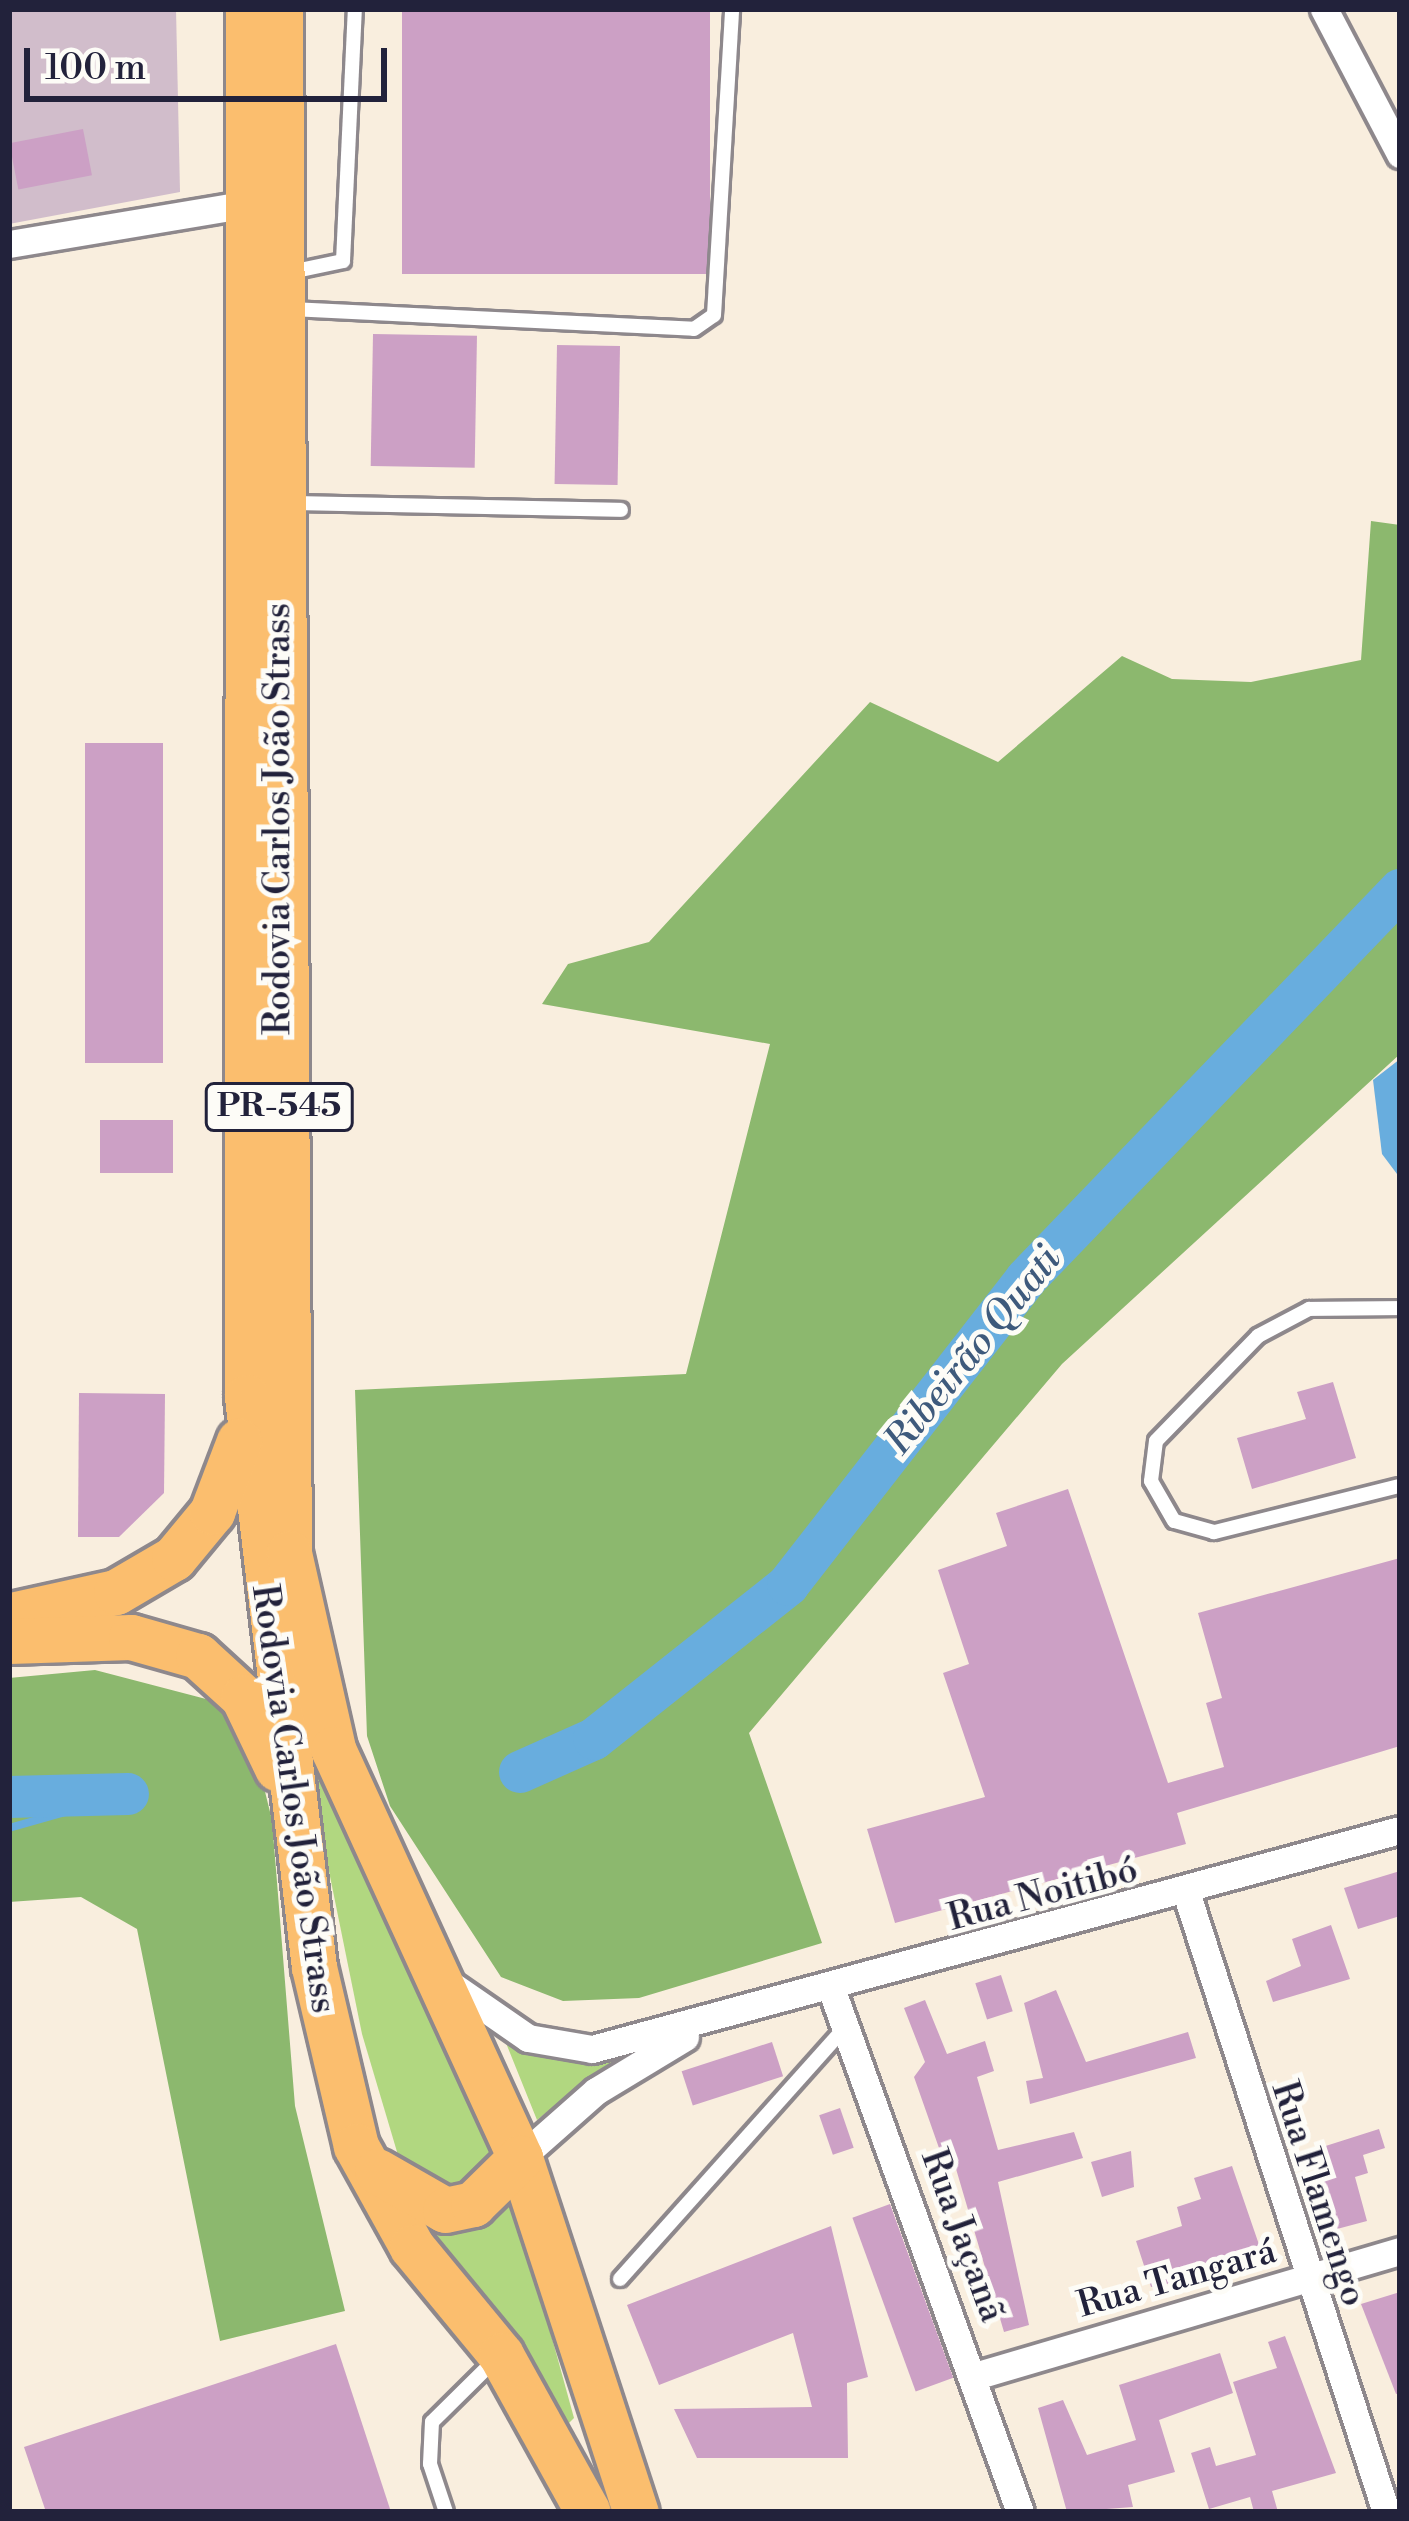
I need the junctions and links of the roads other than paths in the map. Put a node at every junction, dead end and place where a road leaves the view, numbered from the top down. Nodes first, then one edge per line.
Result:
1 (248, 9) edge
2 (280, 9) edge
3 (355, 9) edge
4 (732, 9) edge
5 (1324, 9) edge
6 (1400, 154) edge
7 (247, 204) junction
8 (9, 244) edge
9 (279, 291) junction
10 (279, 502) junction
11 (621, 511) dead end
12 (1400, 1308) edge
13 (247, 1397) junction
14 (1399, 1486) edge
15 (9, 1616) edge
16 (9, 1641) edge
17 (1400, 1830) edge
18 (302, 1844) junction
19 (1187, 1895) junction
20 (433, 1970) junction
21 (831, 1988) junction
22 (704, 2026) junction
23 (846, 2026) junction
24 (356, 2146) junction
25 (520, 2158) junction
26 (1400, 2251) edge
27 (1305, 2278) junction
28 (620, 2279) dead end
29 (501, 2355) junction
30 (975, 2376) junction
31 (446, 2512) edge
32 (588, 2512) edge
33 (636, 2512) edge
34 (1020, 2512) edge
35 (1386, 2512) edge

1 - 7 highway, Rodovia Carlos João Strass / PR-545
2 - 9 highway, Rodovia Carlos João Strass / PR-545
3 - 9 lane
4 - 9 lane
5 - 6 street
7 - 8 street
7 - 13 highway, Rodovia Carlos João Strass / PR-545
9 - 10 highway, Rodovia Carlos João Strass / PR-545
10 - 11 lane
10 - 20 highway, Rodovia Carlos João Strass / PR-545
12 - 14 lane
13 - 15 highway
13 - 18 highway, Rodovia Carlos João Strass / PR-545
16 - 18 highway
17 - 19 street, Rua Noitibó
18 - 24 highway, Rodovia Carlos João Strass / PR-545
19 - 21 street, Rua Noitibó
19 - 27 street, Rua Flamengo
20 - 22 street, Rua Noitibó
20 - 25 highway, Rodovia Carlos João Strass / PR-545
21 - 22 street, Rua Noitibó
21 - 23 street, Rua Jaçanã
22 - 25 street, Rua Noitibó
23 - 28 lane
23 - 30 street, Rua Jaçanã
24 - 25 highway
24 - 29 highway
25 - 33 highway, Rodovia Carlos João Strass
26 - 27 street, Rua Tangará
27 - 30 street, Rua Tangará
27 - 35 street, Rua Flamengo
29 - 31 lane
29 - 32 highway
30 - 34 street, Rua Jaçanã

